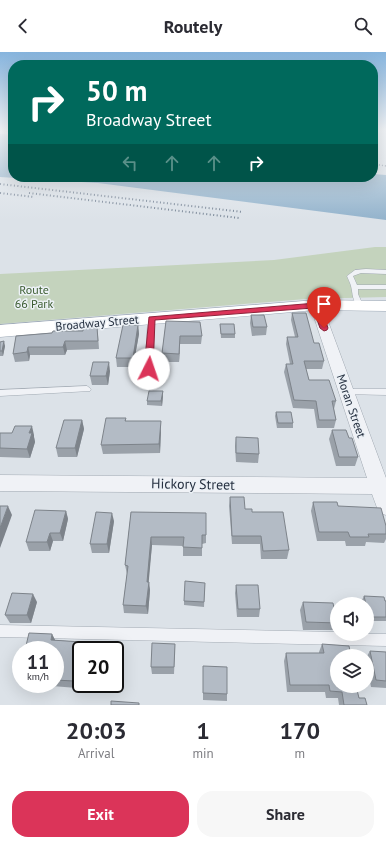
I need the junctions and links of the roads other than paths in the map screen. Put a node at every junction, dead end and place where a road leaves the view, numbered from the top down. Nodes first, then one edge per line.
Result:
1 (386, 272) edge
2 (354, 287) junction
3 (386, 288) edge
4 (316, 305) junction
5 (360, 306) junction
6 (386, 306) edge
7 (152, 318) junction
8 (0, 331) edge
9 (149, 369) dead end
10 (87, 390) dead end
11 (346, 392) junction
12 (386, 392) edge
13 (0, 393) edge
14 (0, 483) edge
15 (382, 486) edge
16 (386, 507) edge
17 (0, 631) edge
18 (386, 640) edge

1 - 2 lane
2 - 3 lane
2 - 5 lane
4 - 5 main road, Broadway Street
4 - 7 main road, Broadway Street
4 - 11 street, Moran Street
5 - 6 main road, Broadway Street
7 - 8 main road, Broadway Street
7 - 9 lane
10 - 13 lane
11 - 12 lane
11 - 15 street, Moran Street
14 - 15 street, Hickory Street
15 - 16 street, Moran Street
17 - 18 lane

